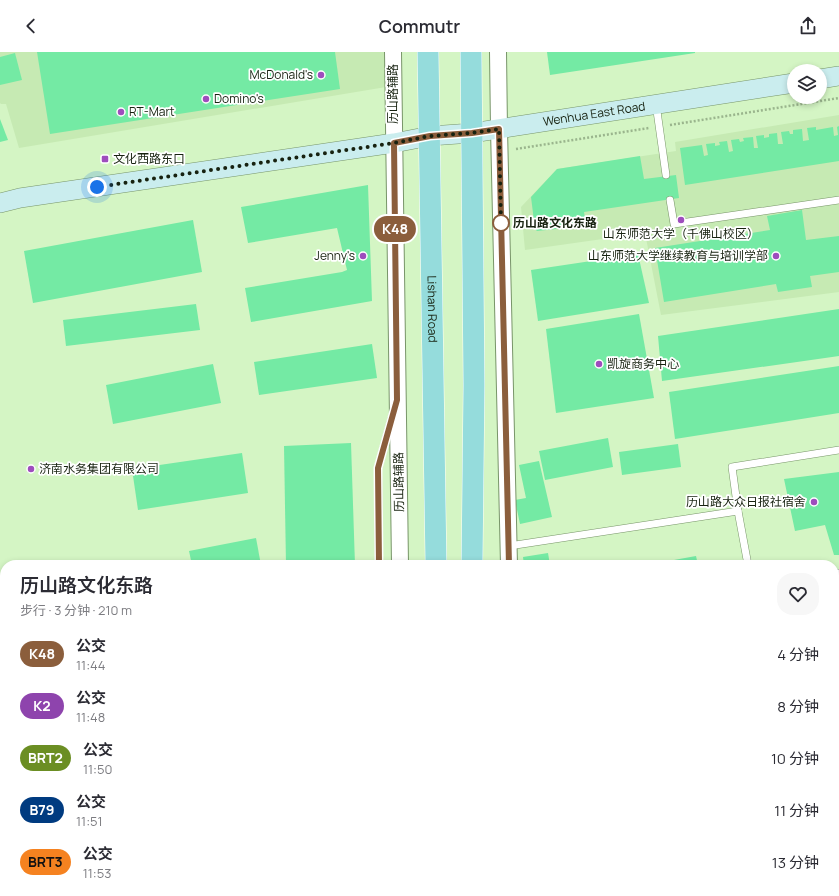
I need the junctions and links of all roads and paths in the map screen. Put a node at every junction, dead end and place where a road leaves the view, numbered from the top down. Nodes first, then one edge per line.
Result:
1 (393, 52) edge
2 (428, 52) edge
3 (471, 52) edge
4 (498, 52) edge
5 (839, 76) edge
6 (827, 78) edge
7 (787, 84) edge
8 (656, 104) junction
9 (499, 129) junction
10 (472, 133) junction
11 (430, 136) junction
12 (394, 143) junction
13 (666, 175) dead end
14 (670, 200) dead end
15 (839, 200) edge
16 (0, 203) edge
17 (397, 400) junction
18 (839, 450) edge
19 (738, 511) junction
20 (509, 546) junction
21 (379, 560) edge
22 (400, 560) edge
23 (436, 560) edge
24 (472, 560) edge
25 (509, 560) edge
26 (747, 560) edge

1 - 12 street, 历山路辅路
2 - 11 main road, Lishan Road
3 - 10 main road
4 - 9 street
5 - 6 main road
7 - 8 main road, Wenhua East Road
8 - 9 main road, Wenhua East Road
8 - 13 lane
9 - 10 main road, Wenhua East Road
9 - 20 street
10 - 11 main road, Wenhua East Road
10 - 24 main road
11 - 12 main road, Wenhua East Road
11 - 23 main road, Lishan Road
12 - 16 main road, Wenhua East Road
12 - 17 street, 历山路辅路
14 - 15 lane
17 - 21 lane, 历山路辅路
17 - 22 street, 历山路辅路
18 - 19 lane
19 - 20 lane
19 - 26 lane
20 - 25 street

